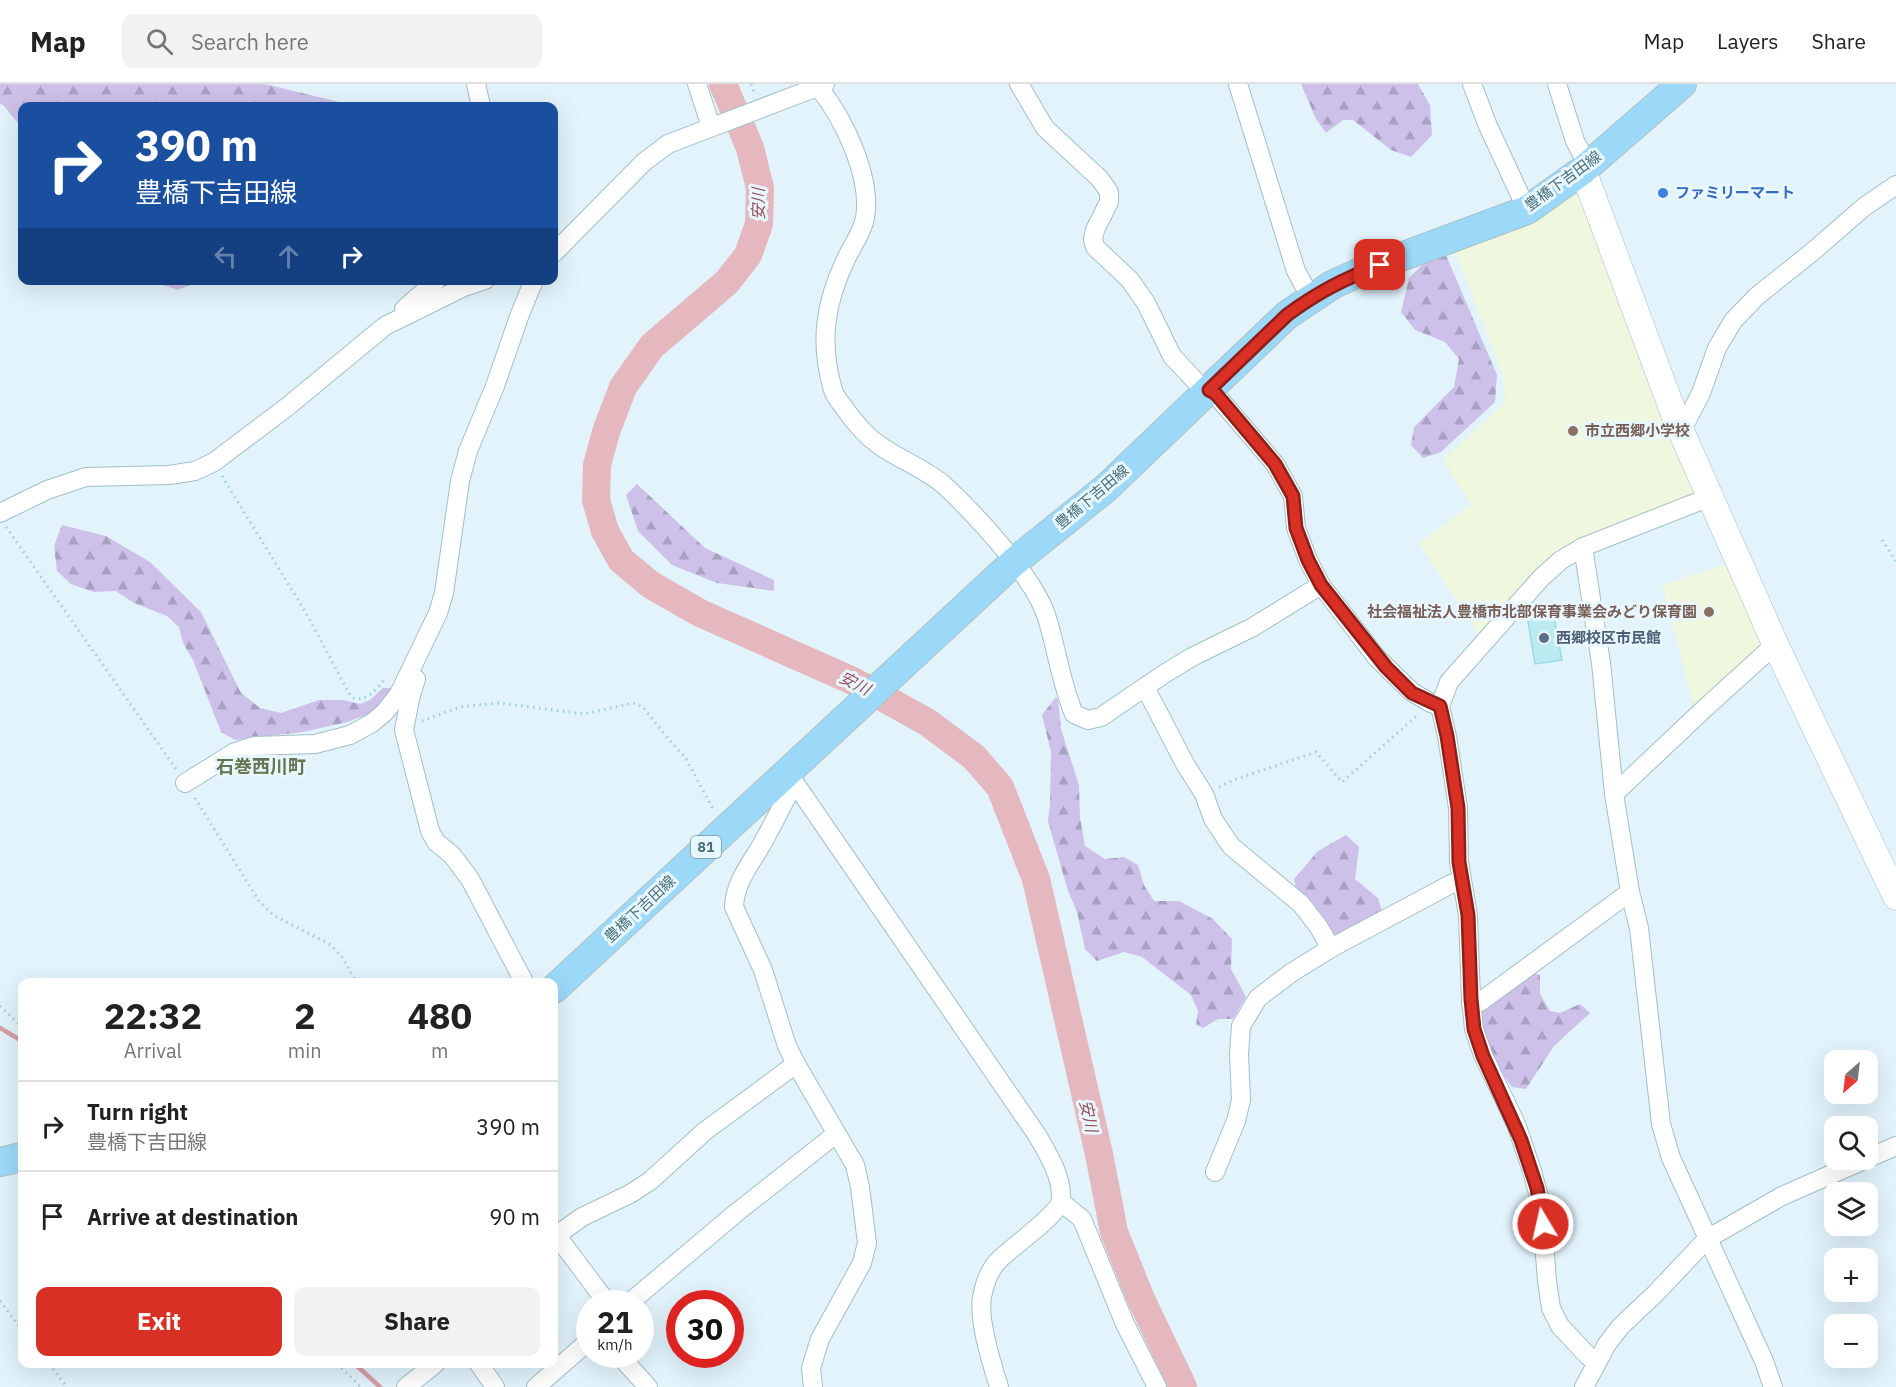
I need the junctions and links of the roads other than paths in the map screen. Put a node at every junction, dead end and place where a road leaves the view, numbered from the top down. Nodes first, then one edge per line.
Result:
1 (476, 84) edge
2 (697, 84) edge
3 (1019, 84) edge
4 (1238, 84) edge
5 (1472, 84) edge
6 (1557, 84) edge
7 (1682, 84) edge
8 (822, 86) edge
9 (480, 102) edge
10 (717, 125) junction
11 (1583, 170) junction
12 (1896, 185) edge
13 (1527, 210) junction
14 (558, 249) edge
15 (431, 285) edge
16 (470, 285) edge
17 (532, 285) edge
18 (1311, 298) junction
19 (396, 320) junction
20 (1209, 390) junction
21 (1677, 422) junction
22 (1710, 497) junction
23 (0, 513) edge
24 (1583, 547) junction
25 (1014, 562) junction
26 (1321, 585) junction
27 (1776, 648) junction
28 (417, 659) junction
29 (1145, 687) junction
30 (1436, 705) junction
31 (791, 778) junction
32 (185, 783) road end
33 (1614, 794) junction
34 (1462, 881) junction
35 (1629, 892) junction
36 (1896, 897) edge
37 (1331, 948) junction
38 (522, 978) edge
39 (558, 985) edge
40 (1471, 1004) junction
41 (796, 1064) junction
42 (836, 1134) junction
43 (1896, 1146) edge
44 (18, 1158) edge
45 (0, 1162) edge
46 (1215, 1173) dead end
47 (1061, 1202) junction
48 (558, 1232) edge
49 (558, 1239) edge
50 (1707, 1239) junction
51 (597, 1290) edge
52 (645, 1290) edge
53 (576, 1352) edge
54 (1597, 1362) junction
55 (430, 1368) edge
56 (482, 1368) edge
57 (558, 1368) edge
58 (558, 1368) edge
59 (631, 1368) edge
60 (406, 1387) edge
61 (495, 1387) edge
62 (536, 1387) edge
63 (648, 1387) edge
64 (813, 1387) edge
65 (999, 1387) edge
66 (1157, 1387) edge
67 (1584, 1387) edge
68 (1773, 1387) edge

1 - 9 street
2 - 10 street
3 - 20 street
4 - 18 street
5 - 13 street
6 - 11 street
7 - 11 main road, 豊橋下吉田線 / 81
8 - 10 street
8 - 25 street
10 - 14 street
11 - 13 main road, 豊橋下吉田線 / 81
11 - 21 street
12 - 21 street
13 - 18 main road, 豊橋下吉田線 / 81
15 - 19 street
16 - 19 street
17 - 28 street
18 - 20 main road, 豊橋下吉田線 / 81
19 - 23 street
20 - 25 main road, 豊橋下吉田線 / 81
20 - 26 street
21 - 22 street
22 - 24 street
22 - 27 street
24 - 30 street
24 - 33 street
25 - 29 street
25 - 31 main road, 豊橋下吉田線 / 81
26 - 29 street
26 - 30 street
27 - 33 street
27 - 36 street
28 - 32 street
28 - 38 street
29 - 37 street
30 - 34 street
31 - 39 main road, 豊橋下吉田線 / 81
31 - 41 street
31 - 47 street
33 - 35 street
34 - 37 street
34 - 40 street
35 - 40 street
35 - 50 street
37 - 46 street
40 - 54 street
41 - 42 street
41 - 48 street
42 - 52 street
42 - 64 street
43 - 50 street
44 - 45 main road
47 - 65 street
47 - 66 street
49 - 51 street
50 - 54 street
50 - 68 street
53 - 57 street
54 - 67 street
55 - 60 street
56 - 61 street
58 - 62 street
59 - 63 street

